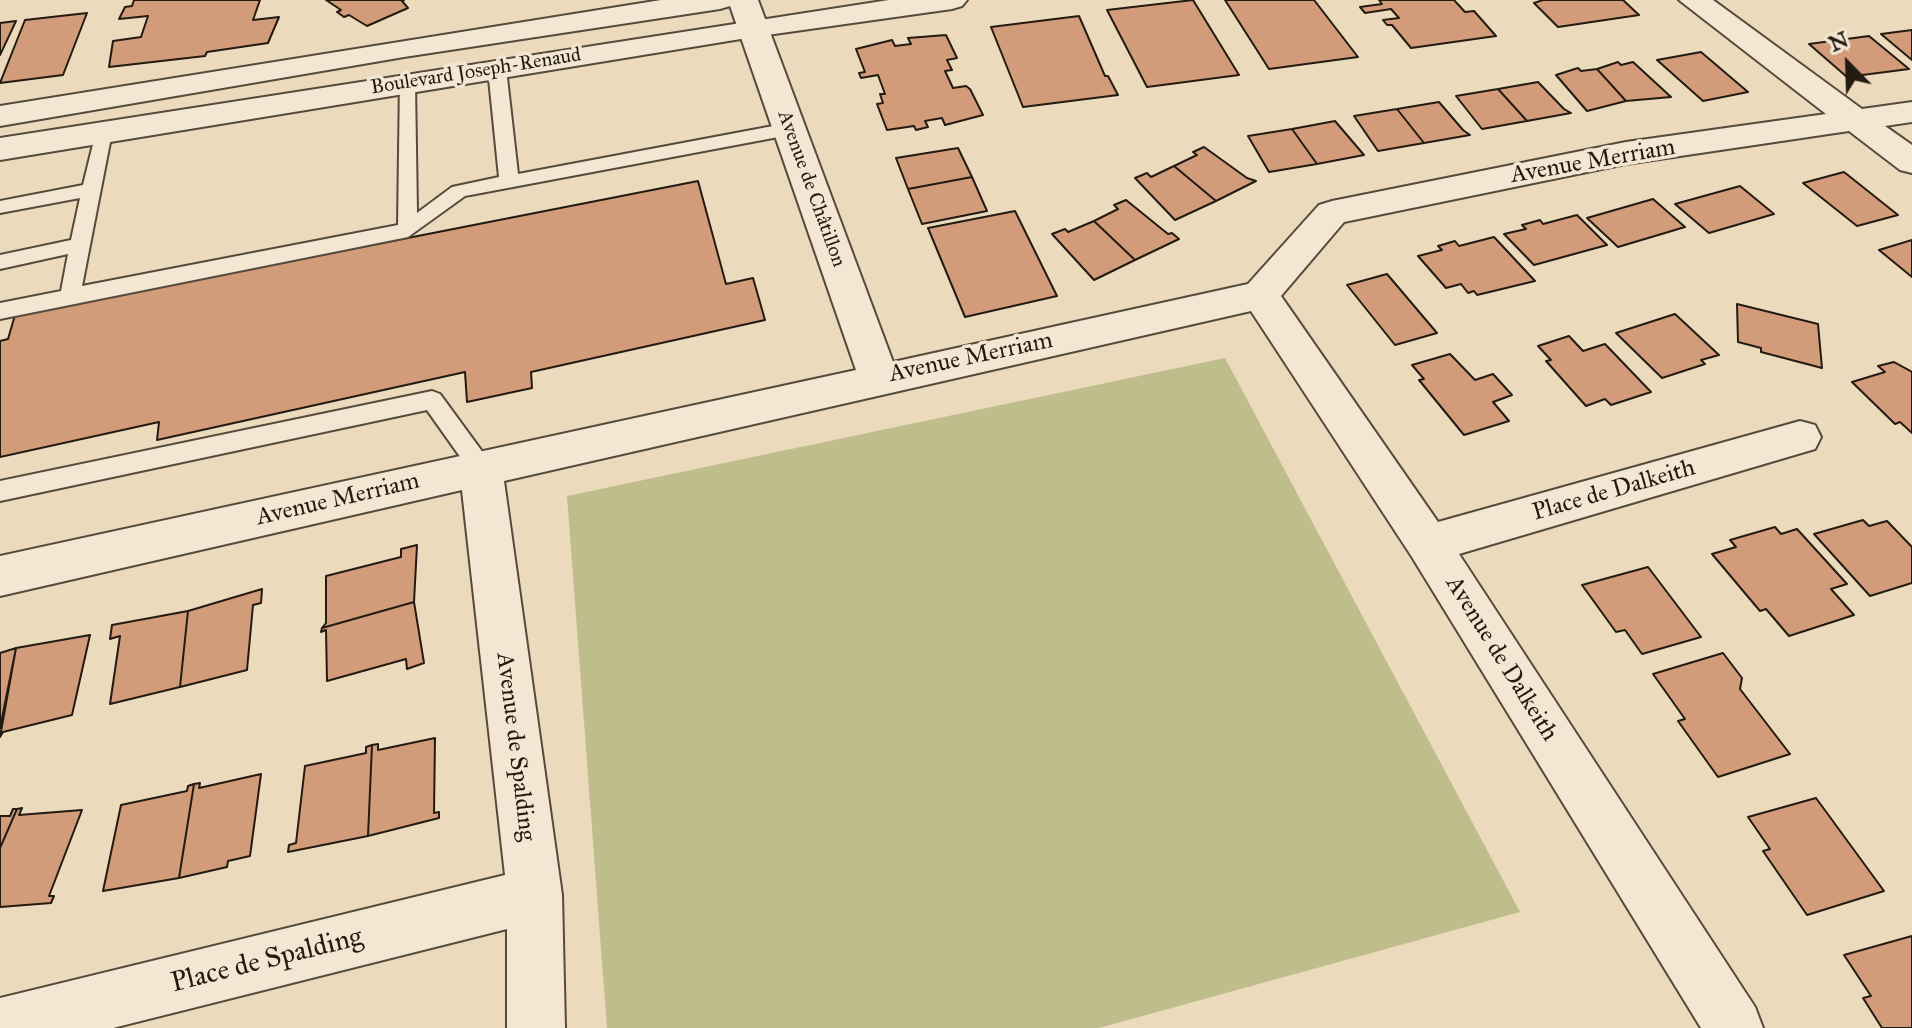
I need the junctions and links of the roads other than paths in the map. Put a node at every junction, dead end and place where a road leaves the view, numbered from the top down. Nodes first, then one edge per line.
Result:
1 (720, 0) edge
2 (952, 0) edge
3 (1694, 0) edge
4 (748, 14) edge
5 (404, 48) junction
6 (497, 69) junction
7 (406, 83) junction
8 (61, 106) junction
9 (1912, 112) edge
10 (0, 116) edge
11 (1860, 120) junction
12 (789, 129) junction
13 (103, 132) junction
14 (52, 140) junction
15 (0, 149) edge
16 (1912, 162) edge
17 (509, 182) junction
18 (92, 189) junction
19 (0, 207) edge
20 (408, 230) junction
21 (80, 245) junction
22 (0, 262) edge
23 (1260, 295) junction
24 (70, 296) junction
25 (0, 311) edge
26 (879, 378) junction
27 (1800, 437) dead end
28 (481, 468) junction
29 (0, 491) edge
30 (1428, 544) junction
31 (0, 576) edge
32 (535, 895) junction
33 (0, 1027) edge
34 (536, 1028) edge
35 (1734, 1028) edge

1 - 5 street, Boulevard Joseph-Renaud
2 - 4 street, Boulevard Joseph-Renaud
3 - 11 street
4 - 6 street, Boulevard Joseph-Renaud
4 - 12 street, Avenue de Châtillon
5 - 7 street
5 - 8 street, Boulevard Joseph-Renaud
6 - 7 street, Boulevard Joseph-Renaud
6 - 17 lane
7 - 13 street, Boulevard Joseph-Renaud
7 - 20 lane
8 - 10 street, Boulevard Joseph-Renaud
8 - 14 street
9 - 11 street, Avenue Merriam
11 - 16 street
11 - 23 street, Avenue Merriam
12 - 17 lane
12 - 26 street, Avenue de Châtillon
13 - 14 street, Boulevard Joseph-Renaud
13 - 18 lane
14 - 15 street, Boulevard Joseph-Renaud
17 - 20 lane
18 - 19 lane
18 - 21 lane
20 - 24 lane
21 - 22 lane
21 - 24 lane
23 - 26 street, Avenue Merriam
23 - 30 street, Avenue de Dalkeith
24 - 25 lane
26 - 28 street, Avenue Merriam
27 - 30 street, Place de Dalkeith
28 - 29 lane
28 - 31 street, Avenue Merriam
28 - 32 street, Avenue de Spalding
30 - 35 street, Avenue de Dalkeith
32 - 33 street, Place de Spalding
32 - 34 street, Avenue de Spalding

